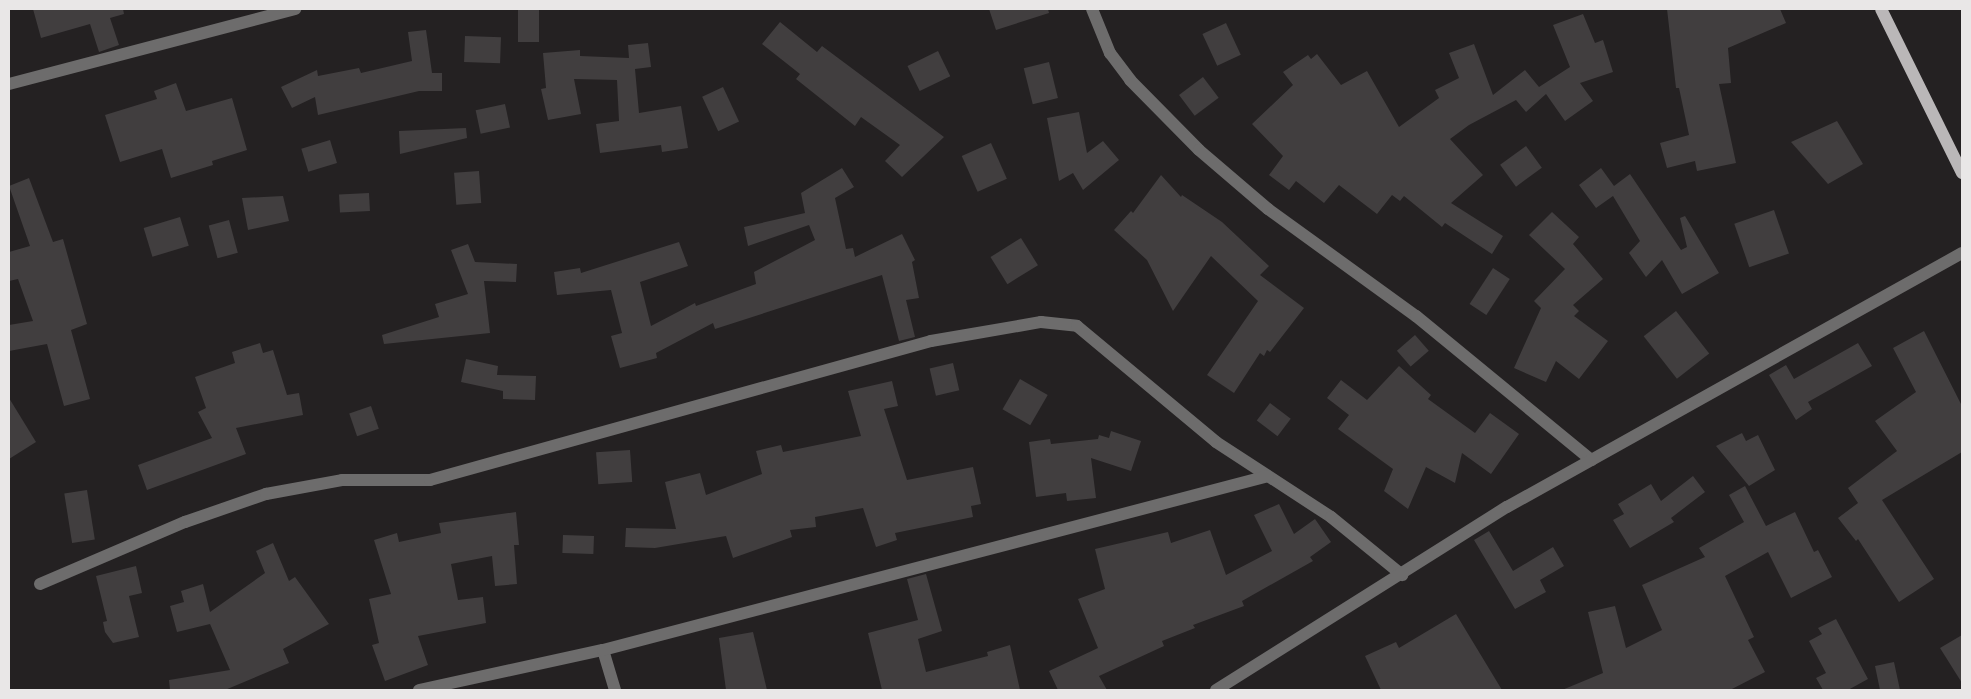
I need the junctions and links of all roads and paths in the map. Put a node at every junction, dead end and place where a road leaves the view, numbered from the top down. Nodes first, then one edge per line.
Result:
1 (295, 9) edge
2 (1092, 9) edge
3 (1881, 9) edge
4 (9, 84) edge
5 (1962, 173) edge
6 (1962, 253) edge
7 (1591, 460) junction
8 (1268, 476) junction
9 (1402, 575) junction
10 (40, 584) dead end
11 (602, 650) junction
12 (419, 690) edge
13 (615, 690) edge
14 (1216, 690) edge

1 - 4 street
2 - 7 street
3 - 5 main road
6 - 7 street
7 - 9 street
8 - 9 street
8 - 10 street
8 - 11 street
9 - 14 street
11 - 12 street
11 - 13 street

